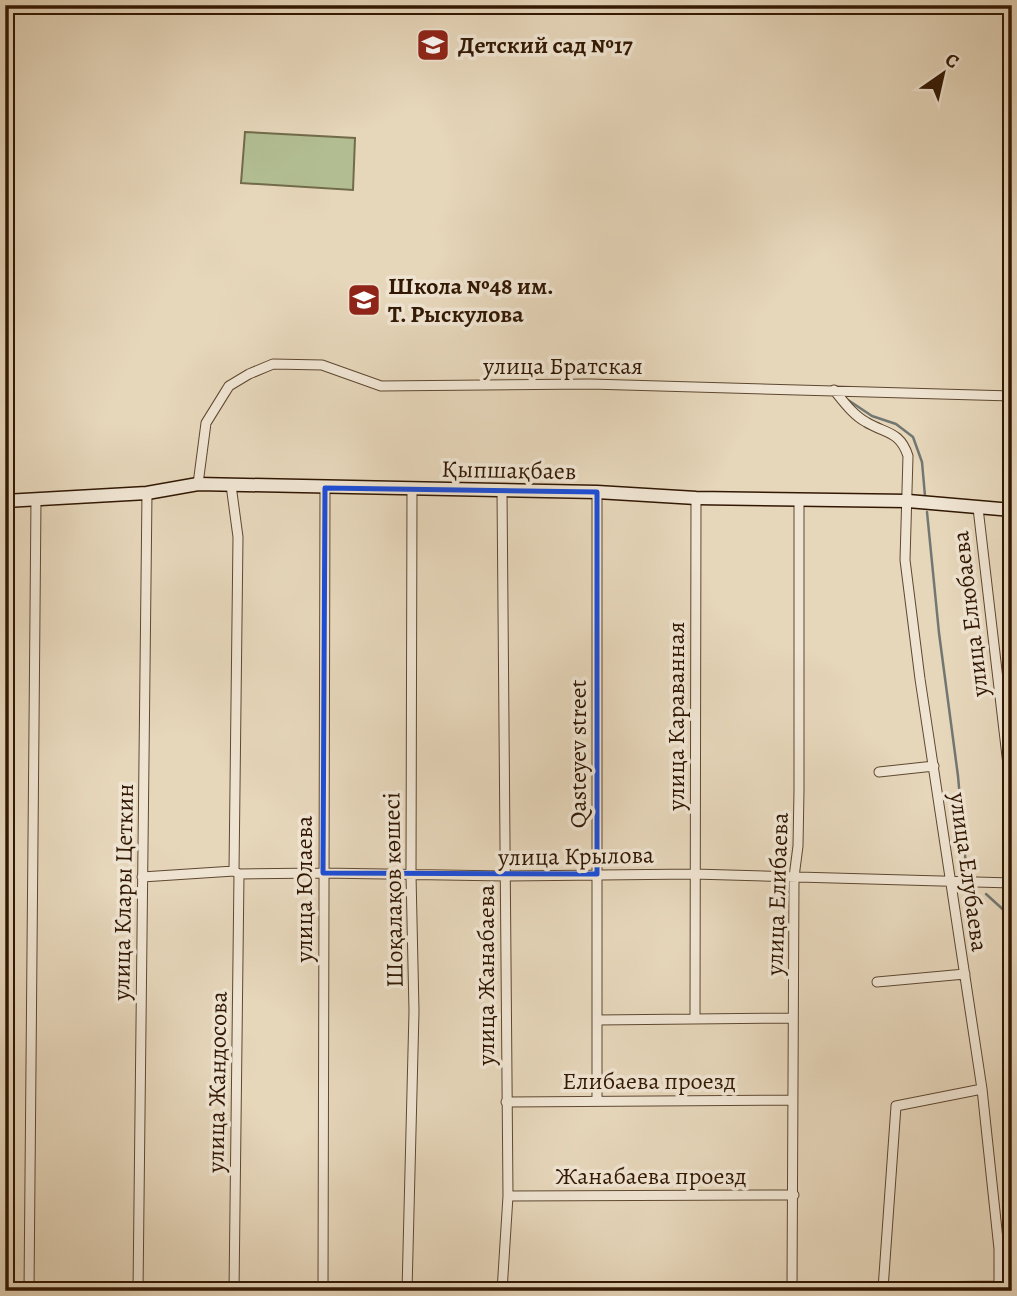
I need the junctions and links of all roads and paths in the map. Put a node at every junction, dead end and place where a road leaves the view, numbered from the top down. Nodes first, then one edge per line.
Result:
1 (834, 390) junction
2 (1012, 396) edge
3 (198, 484) junction
4 (231, 485) junction
5 (325, 488) junction
6 (412, 489) junction
7 (502, 491) junction
8 (597, 492) junction
9 (147, 493) junction
10 (696, 498) junction
11 (36, 499) junction
12 (799, 499) junction
13 (7, 500) edge
14 (908, 501) junction
15 (978, 508) junction
16 (1012, 510) edge
17 (934, 766) junction
18 (1010, 771) edge
19 (879, 772) dead end
20 (1012, 799) edge
21 (236, 872) junction
22 (323, 873) junction
23 (597, 874) junction
24 (694, 874) junction
25 (411, 875) junction
26 (505, 876) junction
27 (142, 877) junction
28 (794, 877) junction
29 (952, 881) junction
30 (1012, 883) edge
31 (965, 975) junction
32 (877, 982) dead end
33 (695, 1018) junction
34 (793, 1018) junction
35 (598, 1020) junction
36 (982, 1089) junction
37 (792, 1100) junction
38 (597, 1101) junction
39 (506, 1102) junction
40 (794, 1195) junction
41 (508, 1196) junction
42 (999, 1288) edge
43 (792, 1289) edge
44 (883, 1289) junction
45 (29, 1291) edge
46 (138, 1291) edge
47 (234, 1291) edge
48 (323, 1291) edge
49 (407, 1291) edge
50 (502, 1291) edge
51 (584, 1291) edge

1 - 2 street, улица Братская
1 - 3 street, улица Братская
1 - 14 street, улица Елубаева
3 - 4 street, Қыпшақбаев
3 - 9 street, Қыпшақбаев
4 - 5 street, Қыпшақбаев
4 - 21 street, улица Жандосова
5 - 6 street, Қыпшақбаев
5 - 22 street, улица Юлаева
6 - 7 street, Қыпшақбаев
6 - 25 street, Шоқалақов көшесі
7 - 8 street, Қыпшақбаев
7 - 26 street, улица Жанабаева
8 - 10 street, Қыпшақбаев
8 - 23 street, Qasteyev street
9 - 11 street, Қыпшақбаев
9 - 27 street, улица Клары Цеткин
10 - 12 street, Қыпшақбаев
10 - 24 street, улица Караванная
11 - 13 street, Қыпшақбаев
11 - 45 street
12 - 14 street, Қыпшақбаев
12 - 28 street, улица Елибаева
14 - 15 street, Қыпшақбаев
14 - 17 street, улица Елубаева
15 - 16 street, Қыпшақбаев
15 - 18 street, улица Елюбаева
17 - 19 street
17 - 29 street, улица Елубаева
18 - 20 street, улица Елюбаева
21 - 22 street, улица Крылова
21 - 27 street, улица Крылова
21 - 47 street, улица Жандосова
22 - 25 street, улица Крылова
22 - 48 street, улица Юлаева
23 - 24 street, улица Крылова
23 - 26 street, улица Крылова
23 - 35 street, Qasteyev street
24 - 28 street, улица Крылова
24 - 33 street, улица Караванная
25 - 26 street, улица Крылова
25 - 49 street, Шоқалақов көшесі
26 - 39 street, улица Жанабаева
27 - 46 street, улица Клары Цеткин
28 - 29 street, улица Крылова
28 - 34 street, улица Елибаева
29 - 30 street, улица Крылова
29 - 31 street, улица Елубаева
31 - 32 street
31 - 36 street, улица Елубаева
33 - 34 street
33 - 35 street
34 - 37 street, улица Елибаева
35 - 38 street, Qasteyev street
36 - 42 street, улица Елубаева
36 - 44 street
37 - 38 street, Елибаева проезд
37 - 40 street, улица Елибаева
38 - 39 street, Елибаева проезд
39 - 41 street, улица Жанабаева
40 - 41 street, Жанабаева проезд
40 - 43 street, улица Елибаева
41 - 50 street, улица Жанабаева
42 - 44 street
43 - 44 street
43 - 51 street

